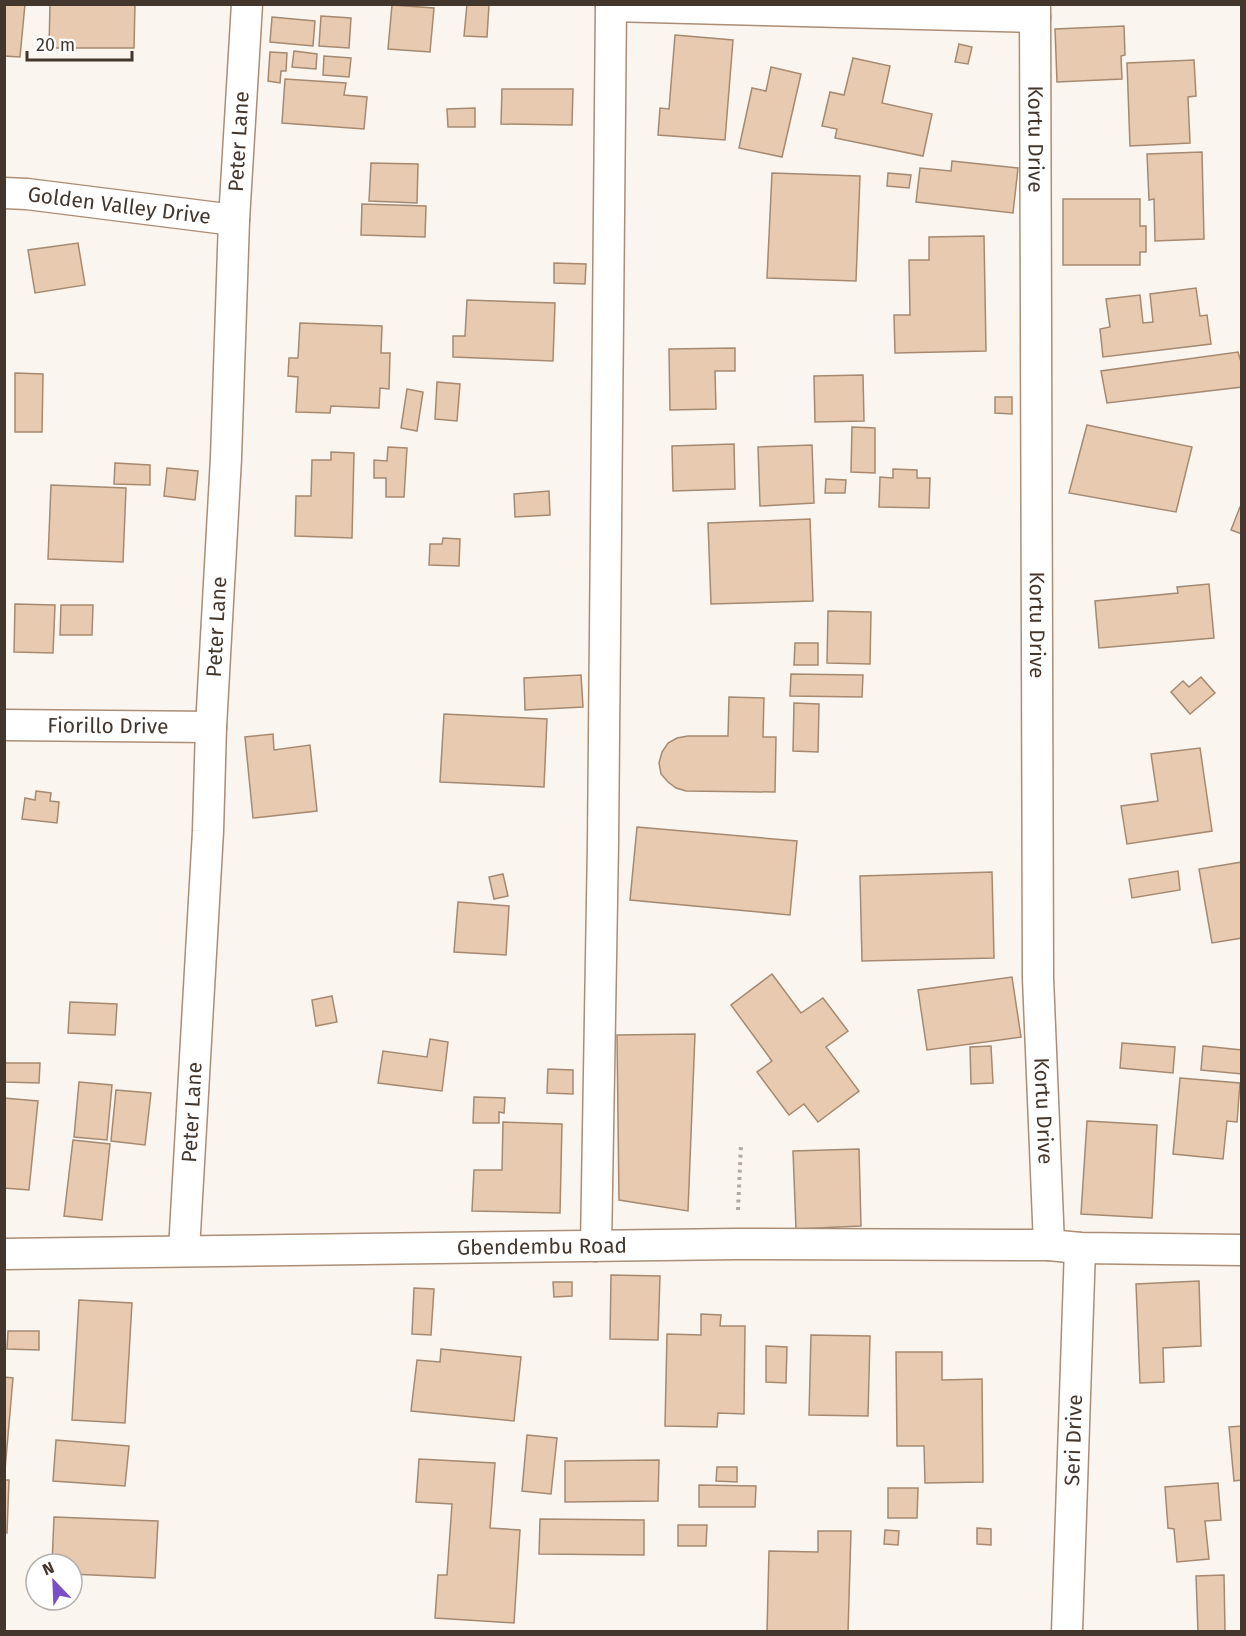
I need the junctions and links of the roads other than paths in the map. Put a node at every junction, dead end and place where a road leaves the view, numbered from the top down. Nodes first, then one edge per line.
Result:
1 (247, 4) edge
2 (611, 5) edge
3 (1035, 11) edge
4 (4, 193) edge
5 (234, 220) junction
6 (4, 725) edge
7 (211, 727) junction
8 (1049, 1245) junction
9 (596, 1246) junction
10 (1080, 1248) junction
11 (184, 1250) junction
12 (1242, 1250) edge
13 (4, 1254) edge
14 (1067, 1632) edge

1 - 5 street, Peter Lane
2 - 3 street
2 - 9 street
3 - 8 street, Kortu Drive
4 - 5 street, Golden Valley Drive
5 - 7 street, Peter Lane
6 - 7 street, Fiorillo Drive
7 - 11 street, Peter Lane
8 - 9 street, Gbendembu Road
8 - 10 street, Gbendembu Road
9 - 11 street, Gbendembu Road
10 - 12 street, Gbendembu Road
10 - 14 street, Seri Drive
11 - 13 street, Gbendembu Road

